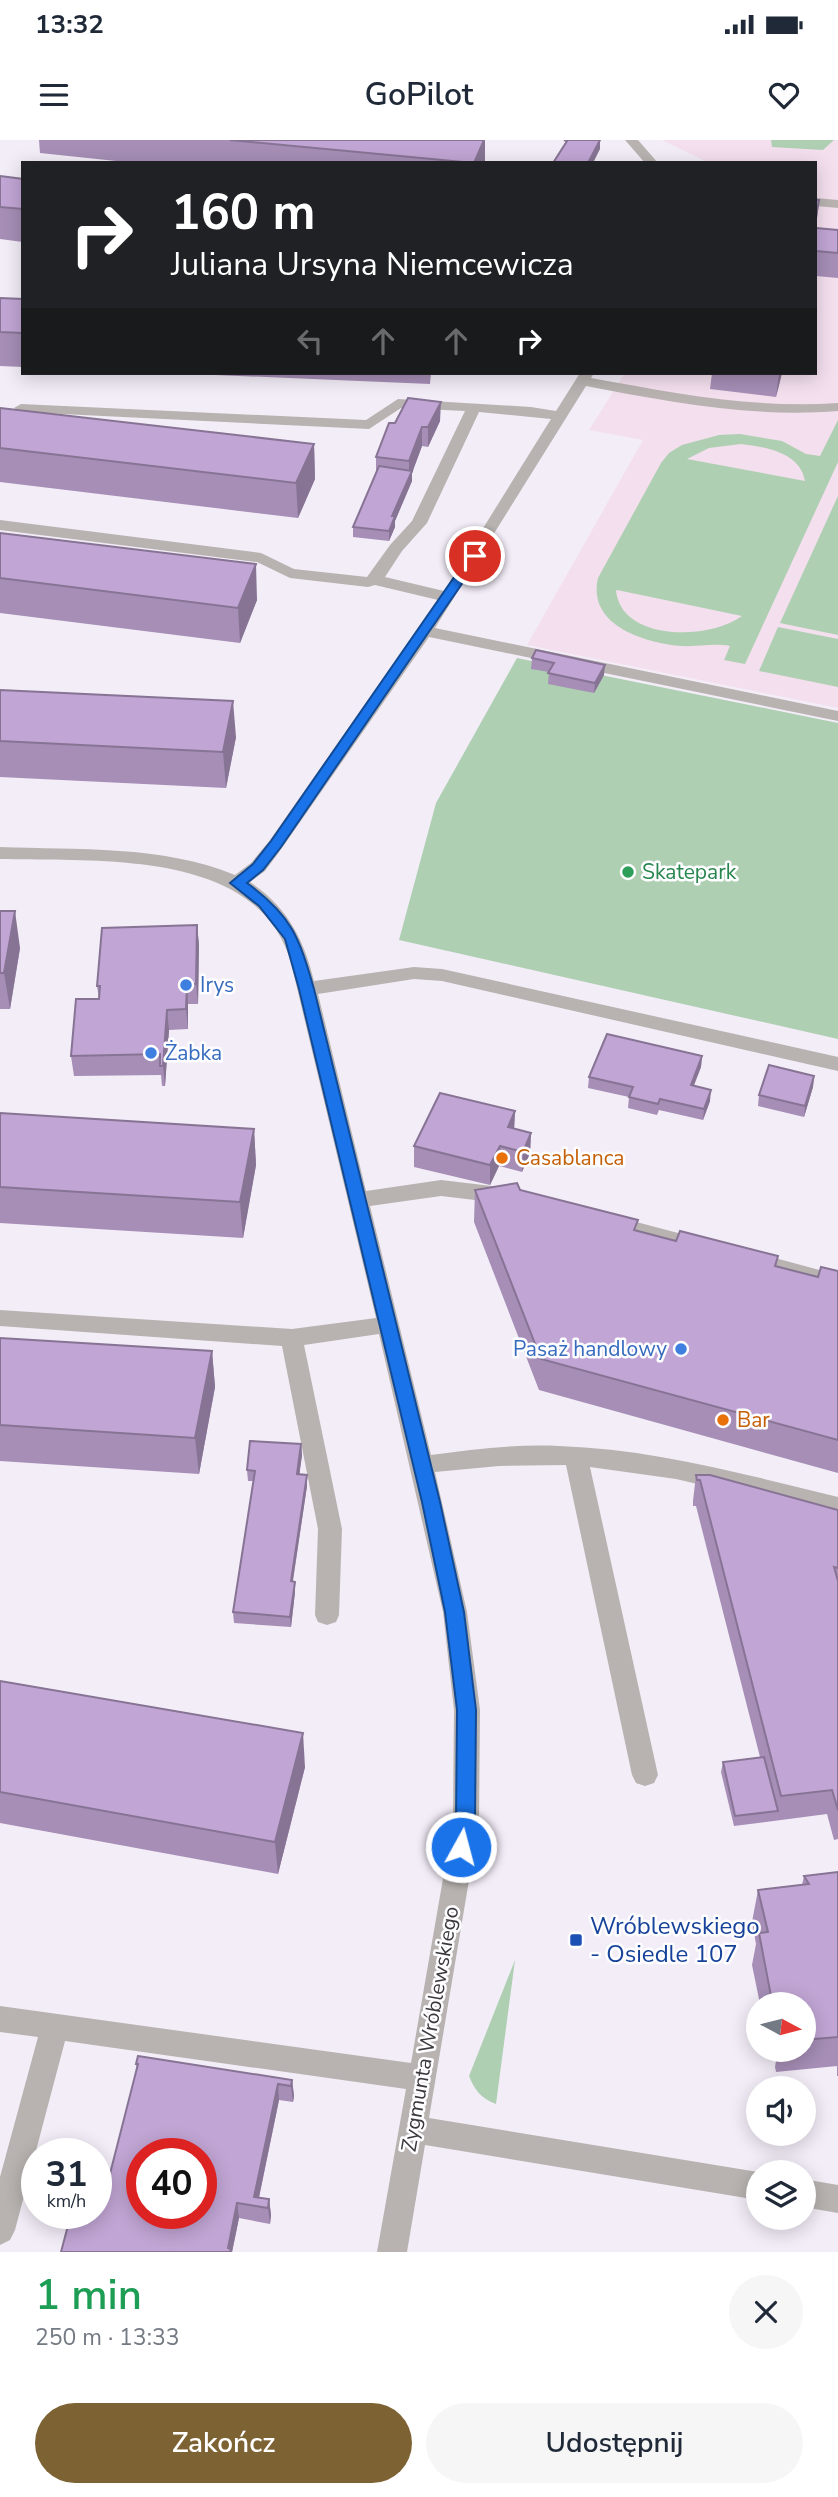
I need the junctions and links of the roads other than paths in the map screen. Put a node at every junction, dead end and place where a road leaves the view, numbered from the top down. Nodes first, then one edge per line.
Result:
1 (631, 140) edge
2 (650, 161) edge
3 (817, 202) edge
4 (838, 204) edge
5 (584, 377) edge
6 (838, 407) edge
7 (21, 408) edge
8 (474, 408) junction
9 (561, 416) junction
10 (0, 525) edge
11 (375, 580) junction
12 (448, 597) junction
13 (425, 631) junction
14 (838, 716) edge
15 (0, 853) edge
16 (237, 883) junction
17 (307, 989) junction
18 (838, 1064) edge
19 (356, 1199) junction
20 (519, 1199) edge
21 (585, 1217) edge
22 (838, 1283) edge
23 (0, 1318) edge
24 (387, 1325) junction
25 (292, 1338) junction
26 (576, 1456) junction
27 (422, 1465) junction
28 (838, 1507) edge
29 (327, 1615) dead end
30 (645, 1774) dead end
31 (0, 2019) edge
32 (55, 2027) junction
33 (423, 2078) junction
34 (412, 2129) junction
35 (746, 2184) edge
36 (816, 2195) edge
37 (838, 2199) edge
38 (0, 2230) edge
39 (392, 2252) edge

1 - 2 street
3 - 4 street
5 - 6 street
5 - 9 street
7 - 8 street
8 - 9 street
8 - 11 street
9 - 12 street
10 - 11 street
11 - 12 street
12 - 13 street
13 - 14 street
13 - 16 street
15 - 16 street
16 - 17 street, Zygmunta Wróblewskiego
17 - 18 street
17 - 19 street, Zygmunta Wróblewskiego
19 - 20 street
19 - 24 street, Zygmunta Wróblewskiego
21 - 22 street
23 - 25 street
24 - 25 street
24 - 27 street, Zygmunta Wróblewskiego
25 - 29 street
26 - 27 street
26 - 28 street
26 - 30 street
27 - 33 street, Zygmunta Wróblewskiego
31 - 32 street
32 - 33 street
32 - 38 street
33 - 34 street, Zygmunta Wróblewskiego
34 - 35 street
34 - 39 street, Zygmunta Wróblewskiego
36 - 37 street

